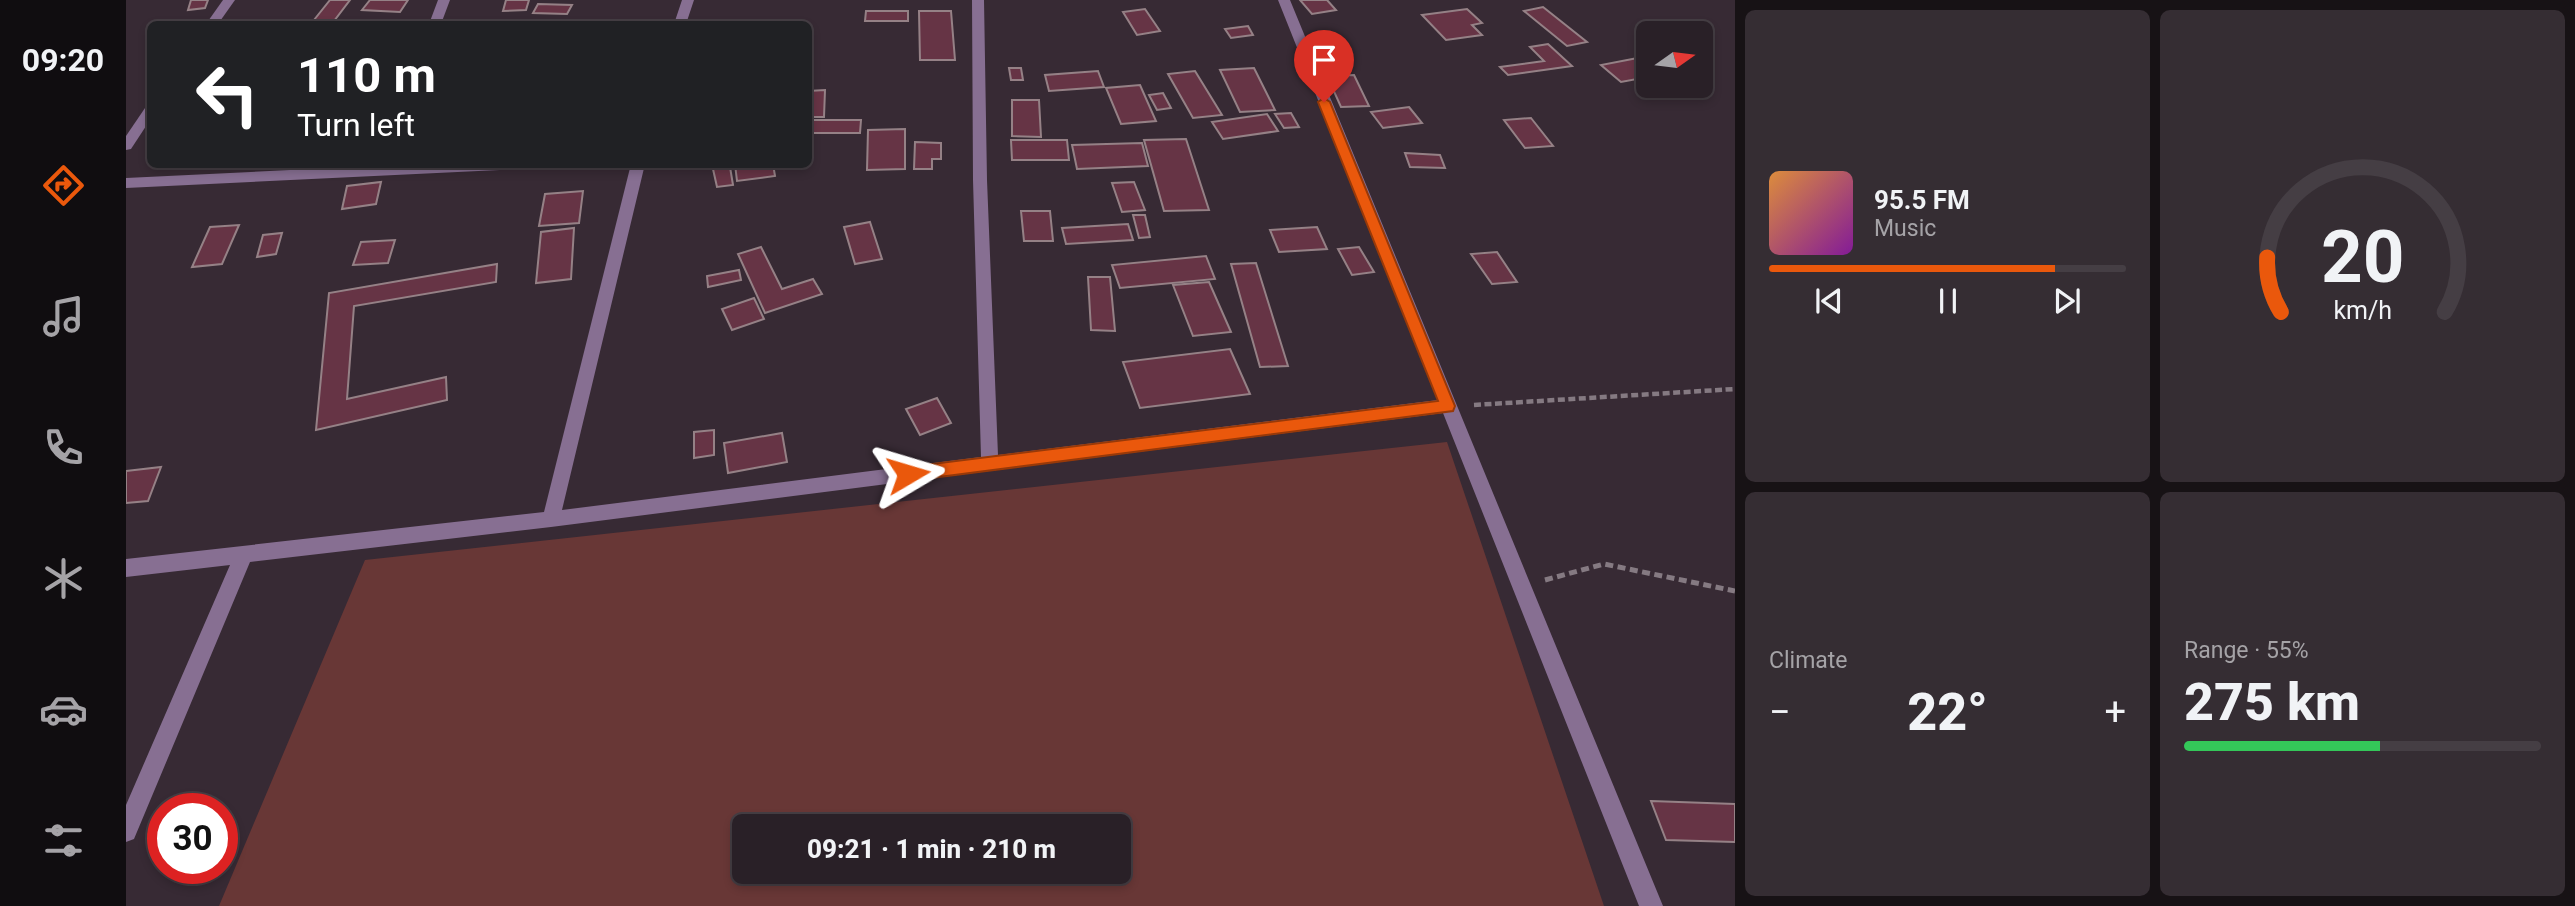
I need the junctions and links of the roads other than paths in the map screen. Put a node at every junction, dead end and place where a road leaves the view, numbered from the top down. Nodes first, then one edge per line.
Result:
1 (229, 0) edge
2 (444, 0) edge
3 (688, 0) edge
4 (978, 0) edge
5 (1284, 0) edge
6 (214, 21) edge
7 (436, 21) edge
8 (681, 21) edge
9 (147, 115) edge
10 (126, 146) edge
11 (382, 168) edge
12 (637, 168) edge
13 (126, 183) edge
14 (1447, 406) junction
15 (990, 464) junction
16 (551, 519) junction
17 (243, 556) junction
18 (126, 568) edge
19 (126, 831) edge
20 (1651, 906) edge

1 - 6 street
2 - 7 street
3 - 8 street
4 - 15 street
5 - 14 street
9 - 10 street
11 - 13 street
12 - 16 street
14 - 15 street
14 - 20 street
15 - 16 street
16 - 17 street
17 - 18 street
17 - 19 street

